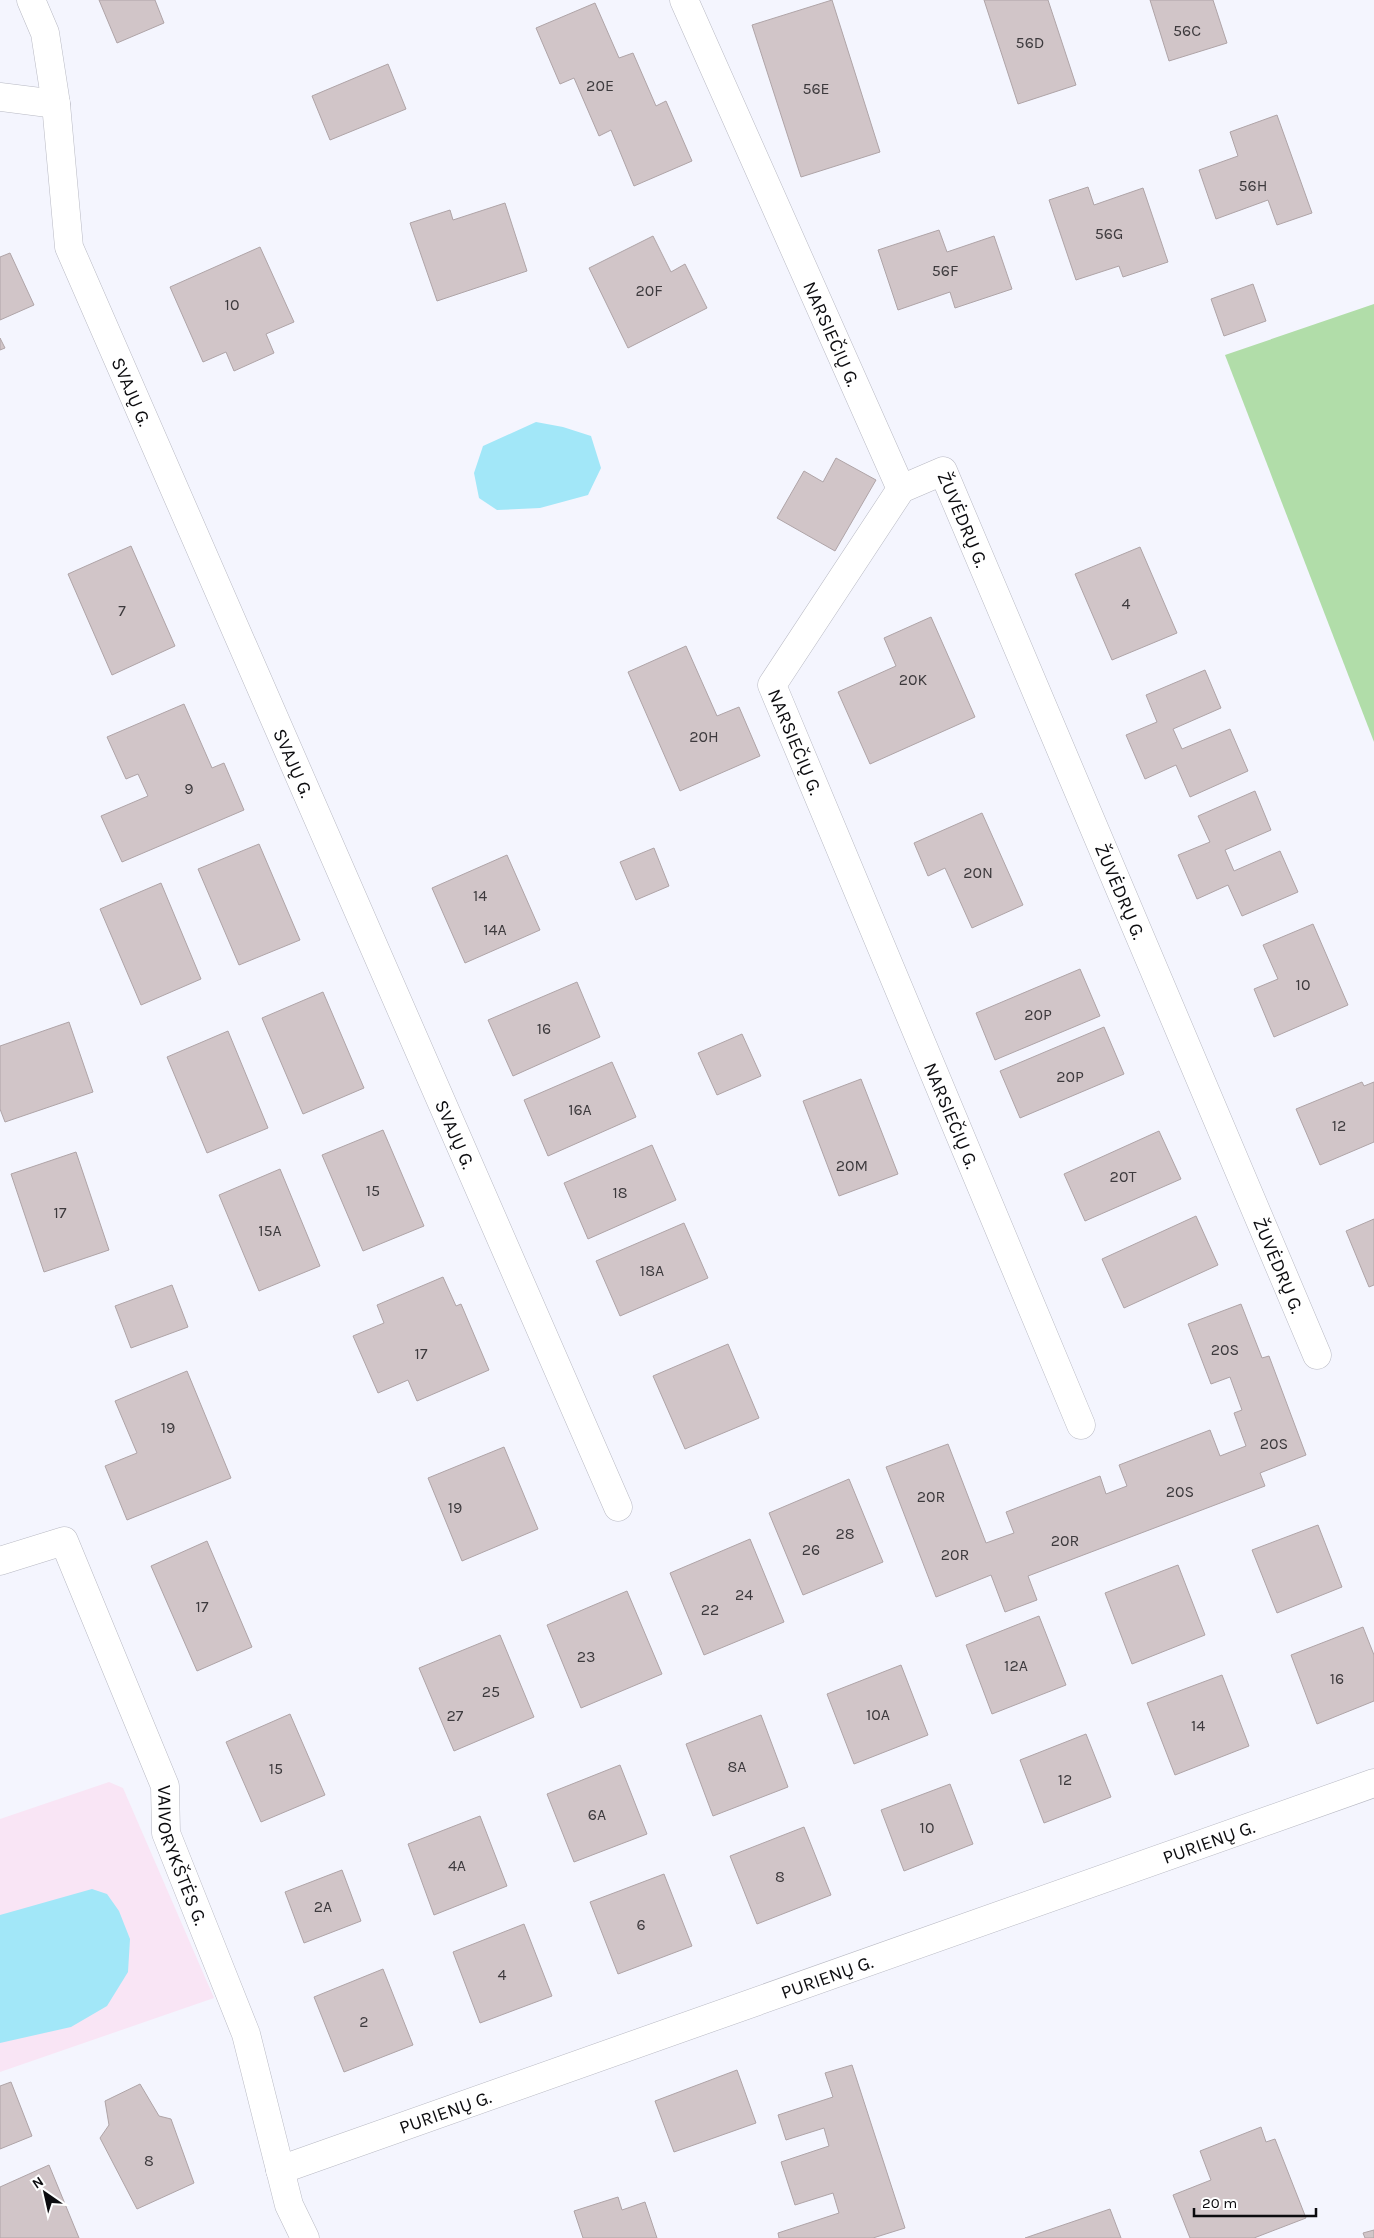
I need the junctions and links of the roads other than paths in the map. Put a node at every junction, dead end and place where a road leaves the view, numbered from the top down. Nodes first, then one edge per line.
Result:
1 (31, 0) edge
2 (684, 0) edge
3 (0, 97) edge
4 (56, 104) junction
5 (901, 489) junction
6 (1317, 1355) dead end
7 (1081, 1425) dead end
8 (618, 1507) dead end
9 (0, 1561) edge
10 (1374, 1783) edge
11 (280, 2170) junction
12 (305, 2238) edge

1 - 4 street, SVAJŲ G.
2 - 5 street, NARSIEČIŲ G.
3 - 4 street
4 - 8 street, SVAJŲ G.
5 - 6 street, ŽUVĖDRŲ G.
5 - 7 street, NARSIEČIŲ G.
9 - 11 street, VAIVORYKŠTĖS G.
10 - 11 street, PURIENŲ G.
11 - 12 street, VAIVORYKŠTĖS G.

